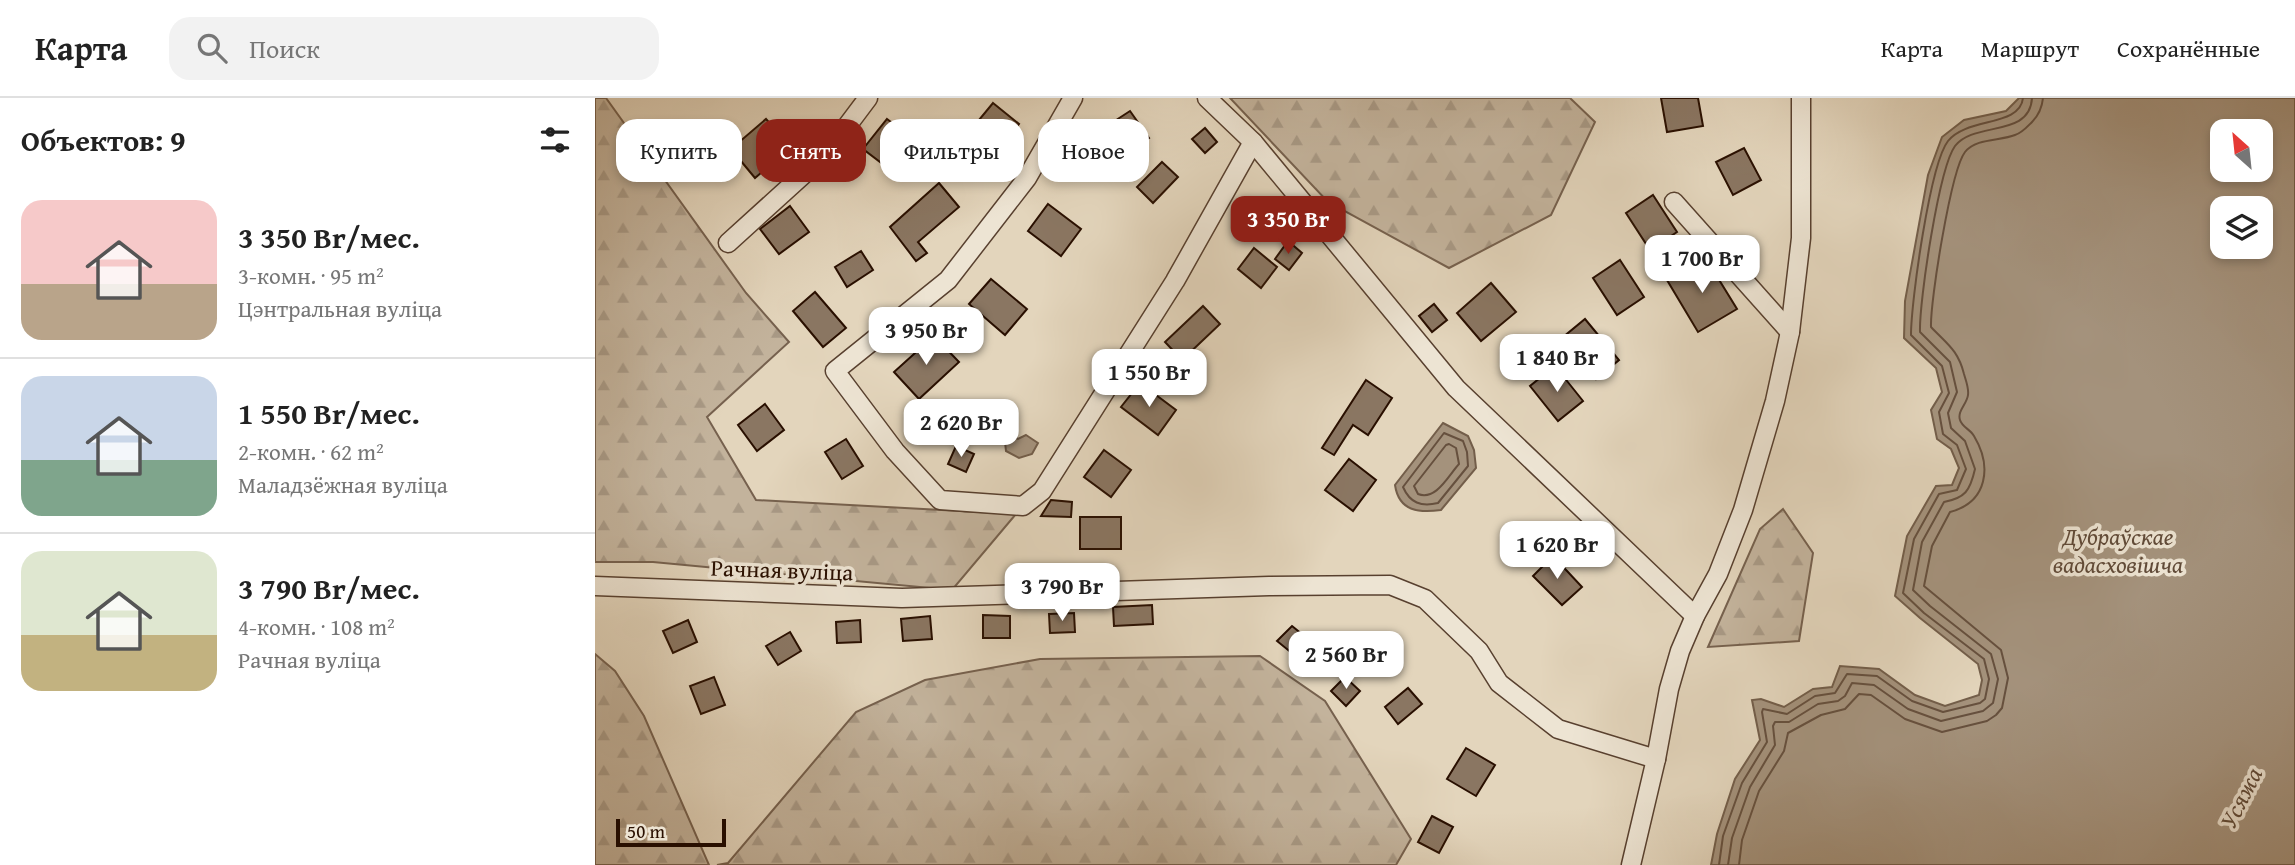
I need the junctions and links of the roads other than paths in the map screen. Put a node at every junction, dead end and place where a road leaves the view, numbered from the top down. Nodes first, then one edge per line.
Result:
1 (868, 98) edge
2 (1073, 98) edge
3 (1207, 98) edge
4 (1801, 98) edge
5 (1252, 142) junction
6 (1674, 202) dead end
7 (728, 243) dead end
8 (1790, 332) junction
9 (595, 586) edge
10 (1695, 616) junction
11 (1656, 759) junction
12 (1631, 865) edge

1 - 7 street
2 - 5 street
3 - 5 street
4 - 8 street
5 - 10 street
6 - 8 street
8 - 10 street
9 - 11 street, Рачная вуліца
10 - 11 street
11 - 12 street

